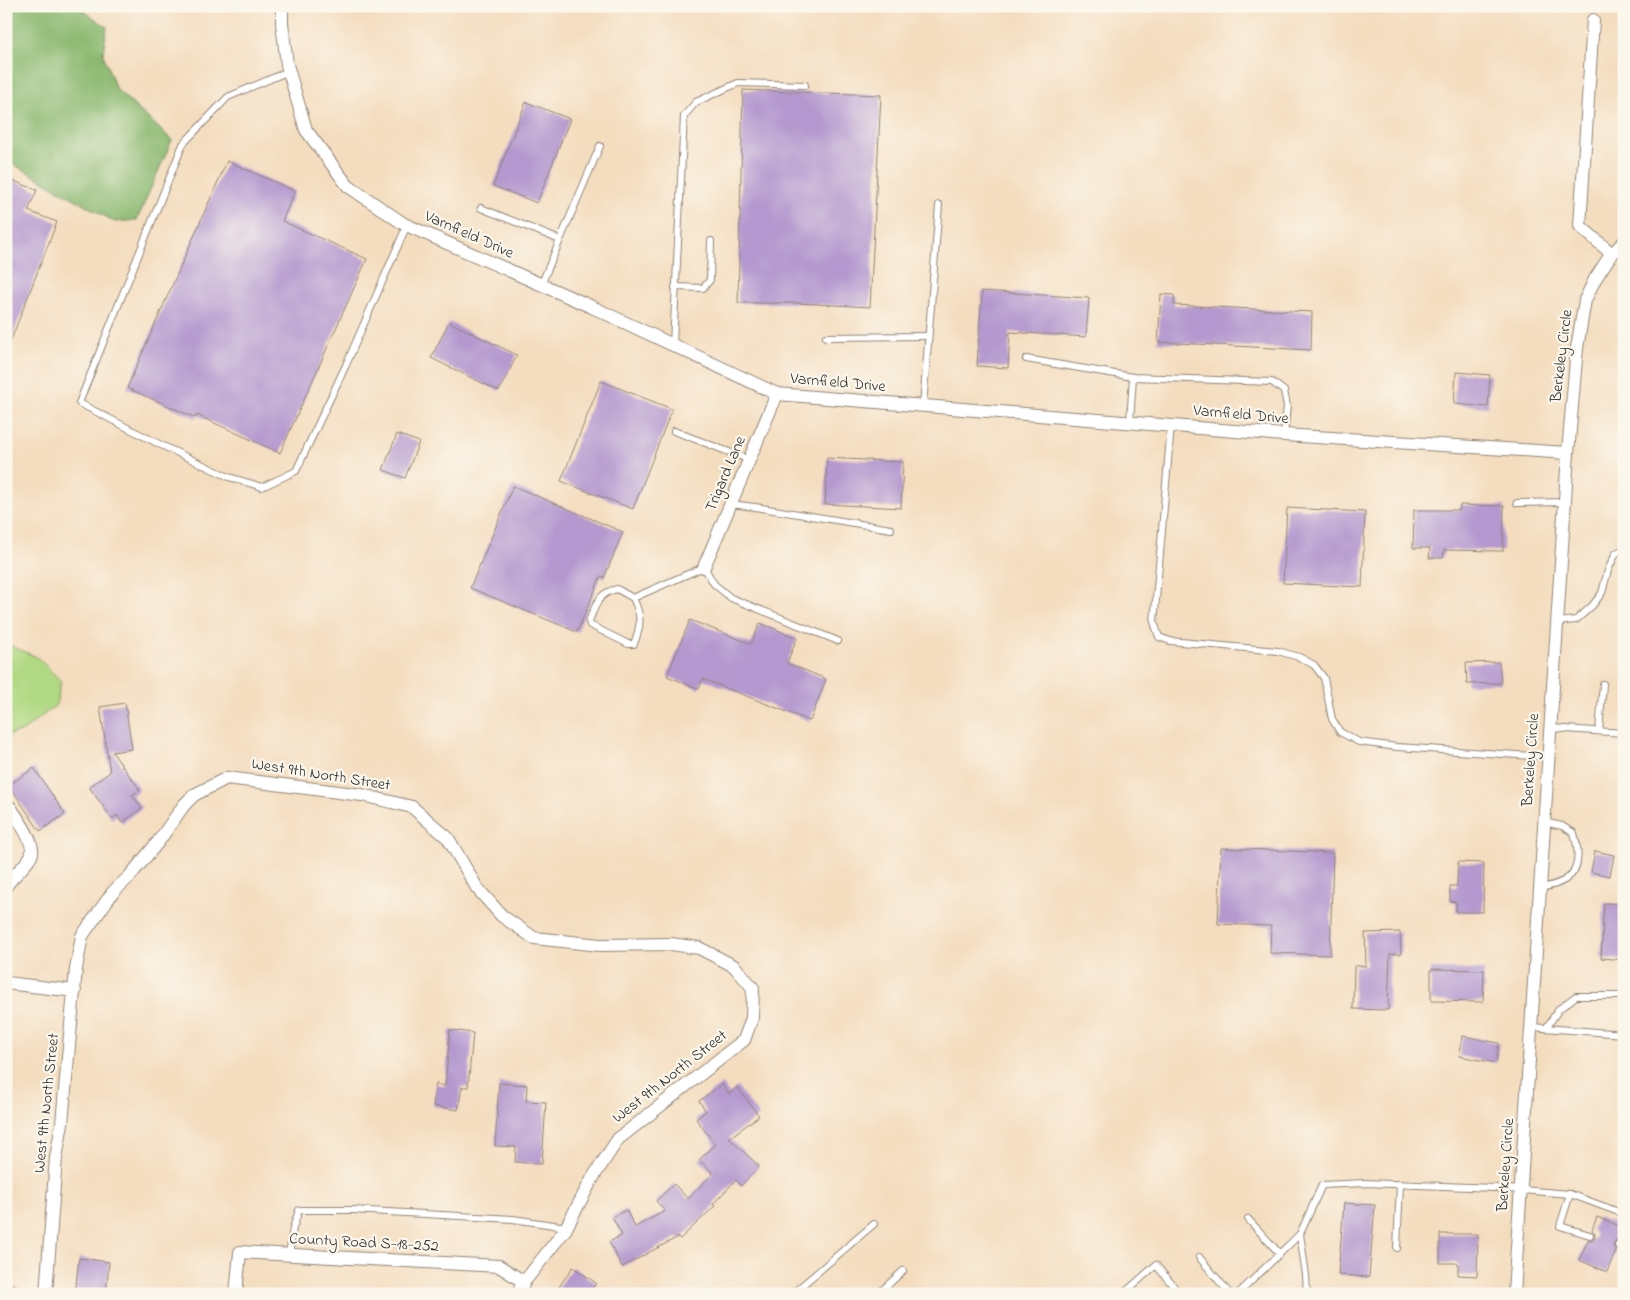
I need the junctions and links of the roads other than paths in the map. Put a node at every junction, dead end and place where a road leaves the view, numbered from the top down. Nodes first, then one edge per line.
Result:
1 (282, 6) edge
2 (1593, 20) dead end
3 (289, 71) junction
4 (805, 85) dead end
5 (600, 146) dead end
6 (939, 205) dead end
7 (481, 208) dead end
8 (406, 225) junction
9 (560, 240) junction
10 (711, 241) dead end
11 (1624, 242) edge
12 (1612, 254) junction
13 (541, 285) junction
14 (675, 287) junction
15 (928, 336) junction
16 (826, 337) dead end
17 (673, 345) junction
18 (1026, 359) dead end
19 (1133, 377) junction
20 (777, 394) junction
21 (923, 406) junction
22 (1130, 422) junction
23 (1171, 426) junction
24 (674, 432) dead end
25 (1284, 435) junction
26 (1568, 453) junction
27 (750, 460) junction
28 (1565, 502) junction
29 (1517, 503) dead end
30 (730, 504) junction
31 (891, 529) dead end
32 (1624, 549) edge
33 (704, 567) junction
34 (633, 598) junction
35 (1557, 622) junction
36 (838, 641) dead end
37 (1603, 684) dead end
38 (1550, 728) junction
39 (1599, 731) junction
40 (1624, 733) edge
41 (1548, 757) junction
42 (10, 807) dead end
43 (1543, 822) junction
44 (6, 886) edge
45 (1539, 888) junction
46 (6, 983) edge
47 (75, 991) junction
48 (1624, 996) edge
49 (1531, 1027) junction
50 (1546, 1028) junction
51 (1624, 1034) edge
52 (1400, 1184) junction
53 (1520, 1190) junction
54 (1570, 1194) junction
55 (1624, 1214) edge
56 (1248, 1219) dead end
57 (874, 1224) dead end
58 (567, 1227) junction
59 (1300, 1234) junction
60 (1590, 1235) dead end
61 (1397, 1248) dead end
62 (1280, 1254) junction
63 (289, 1255) junction
64 (1199, 1257) dead end
65 (903, 1271) dead end
66 (524, 1282) junction
67 (1176, 1288) junction
68 (6, 1289) edge
69 (22, 1294) edge
70 (46, 1294) edge
71 (236, 1294) edge
72 (517, 1294) edge
73 (792, 1294) edge
74 (878, 1294) edge
75 (1123, 1294) edge
76 (1169, 1294) edge
77 (1180, 1294) edge
78 (1230, 1294) edge
79 (1238, 1294) edge
80 (1307, 1294) edge
81 (1514, 1294) edge

1 - 3 street, Varnfield Drive
2 - 12 street
3 - 8 street, Varnfield Drive
3 - 8 lane
4 - 14 lane
5 - 9 lane
6 - 15 lane
7 - 9 lane
8 - 13 street, Varnfield Drive
9 - 13 lane
10 - 14 lane
11 - 12 street, Berkeley Circle
12 - 26 street, Berkeley Circle
13 - 17 street, Varnfield Drive
14 - 17 lane
15 - 16 lane
15 - 21 lane
17 - 20 street, Varnfield Drive
18 - 19 lane
19 - 22 lane
19 - 25 lane
20 - 21 street, Varnfield Drive
20 - 27 street, Trigard Lane
21 - 22 street, Varnfield Drive
22 - 23 street, Varnfield Drive
23 - 25 street, Varnfield Drive
23 - 41 lane
24 - 27 lane
25 - 26 street, Varnfield Drive
26 - 28 street, Berkeley Circle
27 - 30 street, Trigard Lane
28 - 29 lane
28 - 35 street, Berkeley Circle
30 - 31 lane
30 - 33 street, Trigard Lane
32 - 35 lane
33 - 34 lane
33 - 36 lane
34 - 34 lane
35 - 38 street, Berkeley Circle
37 - 39 lane
38 - 39 lane
38 - 41 street, Berkeley Circle
39 - 40 lane
41 - 43 street, Berkeley Circle
42 - 44 street
43 - 45 street, Berkeley Circle
43 - 45 lane
45 - 49 street, Berkeley Circle
46 - 47 street
47 - 58 street, West 9th North Street
47 - 70 street, West 9th North Street
48 - 50 lane
49 - 50 lane
49 - 53 street, Berkeley Circle
50 - 51 lane
52 - 53 lane
52 - 59 lane
52 - 61 lane
53 - 54 lane
53 - 81 street, Berkeley Circle
54 - 55 lane
54 - 60 lane
56 - 62 lane
57 - 73 lane
58 - 63 lane
58 - 66 street, West 9th North Street
59 - 62 lane
59 - 80 lane
62 - 79 lane
63 - 66 street, County Road S-18-252
63 - 71 street, County Road S-18-252
64 - 78 lane
65 - 74 lane
66 - 72 street, West 9th North Street
67 - 75 lane
67 - 76 lane
67 - 77 lane
68 - 69 street

